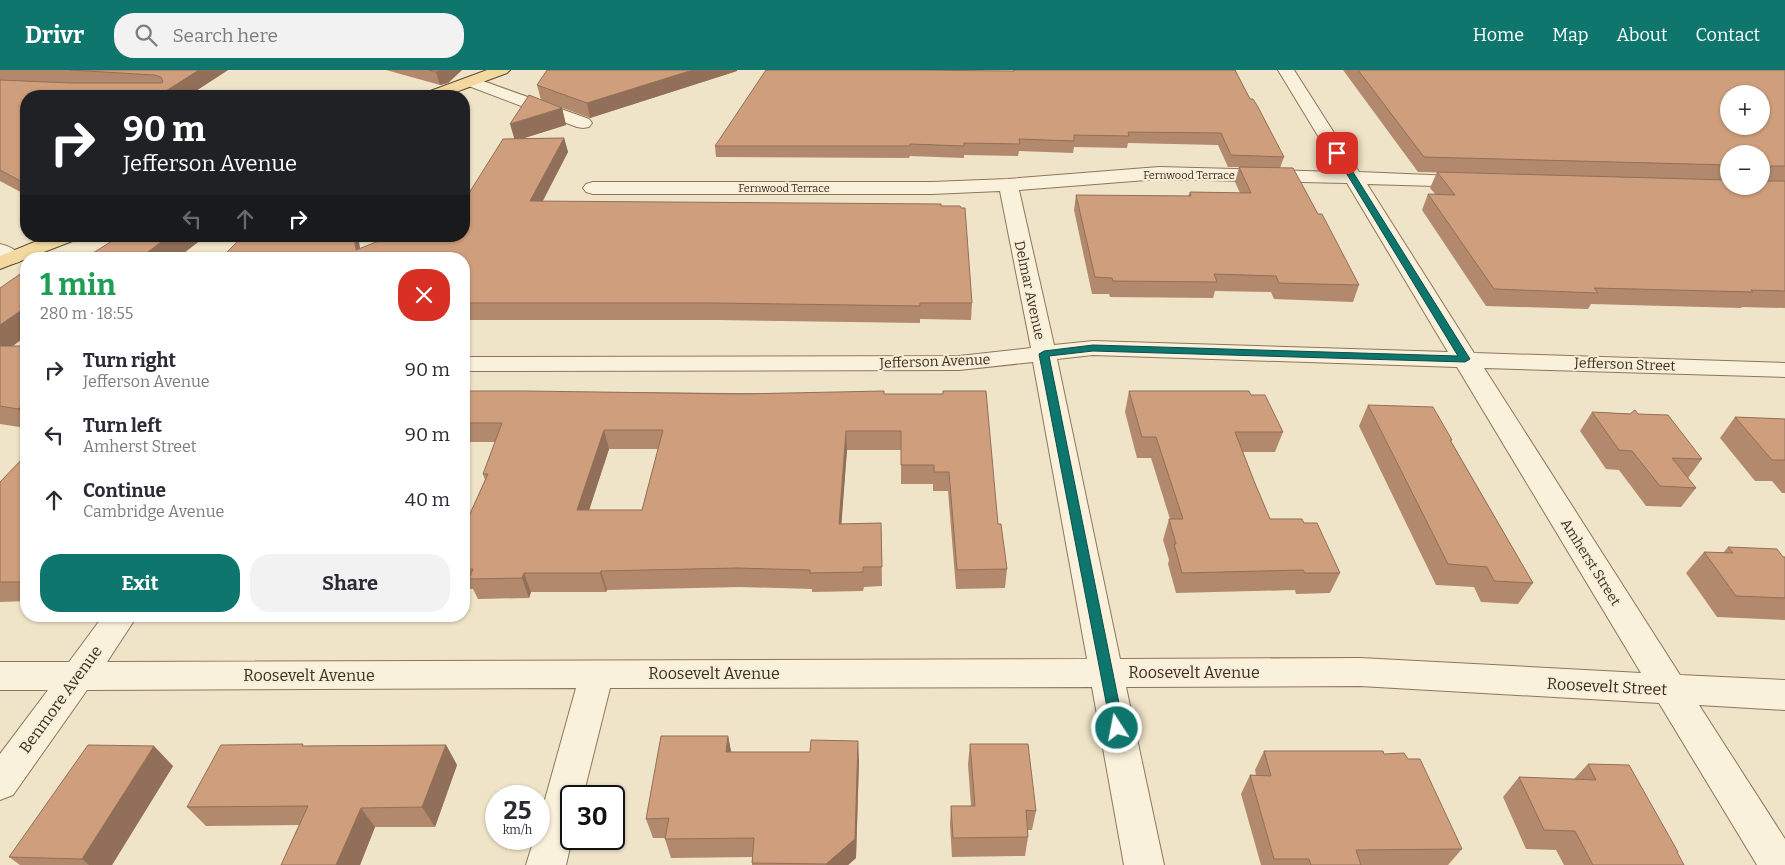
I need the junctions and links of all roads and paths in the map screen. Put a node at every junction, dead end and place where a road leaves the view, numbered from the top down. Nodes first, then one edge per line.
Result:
1 (502, 70) edge
2 (1286, 70) edge
3 (472, 82) junction
4 (449, 90) edge
5 (583, 123) dead end
6 (1353, 178) junction
7 (1488, 181) edge
8 (1008, 185) junction
9 (593, 188) dead end
10 (50, 242) edge
11 (4, 257) edge
12 (1044, 354) junction
13 (1465, 359) junction
14 (470, 364) edge
15 (1785, 370) edge
16 (117, 622) edge
17 (1106, 672) junction
18 (597, 673) junction
19 (0, 676) edge
20 (78, 676) junction
21 (1428, 676) joint
22 (1670, 690) junction
23 (1785, 695) edge
24 (0, 783) edge
25 (546, 865) edge
26 (1144, 865) edge
27 (1779, 865) edge

1 - 3 main road
2 - 6 street, Amherst Street
3 - 4 main road
3 - 5 street
6 - 7 street, Fernwood Terrace
6 - 8 street, Fernwood Terrace
6 - 13 street, Amherst Street
8 - 9 street, Fernwood Terrace
8 - 12 street, Delmar Avenue
10 - 11 main road
12 - 13 street, Jefferson Avenue
12 - 14 street, Jefferson Avenue
12 - 17 street, Delmar Avenue
13 - 15 street, Jefferson Street
13 - 22 street, Amherst Street
16 - 20 street, Benmore Avenue
17 - 18 street, Roosevelt Avenue
17 - 21 street, Roosevelt Avenue
17 - 26 street, Delmar Avenue
18 - 20 street, Roosevelt Avenue
18 - 25 street
19 - 20 street, Roosevelt Avenue
20 - 24 street, Benmore Avenue
21 - 22 street, Roosevelt Street
22 - 23 street, Roosevelt Street
22 - 27 street, Amherst Street

